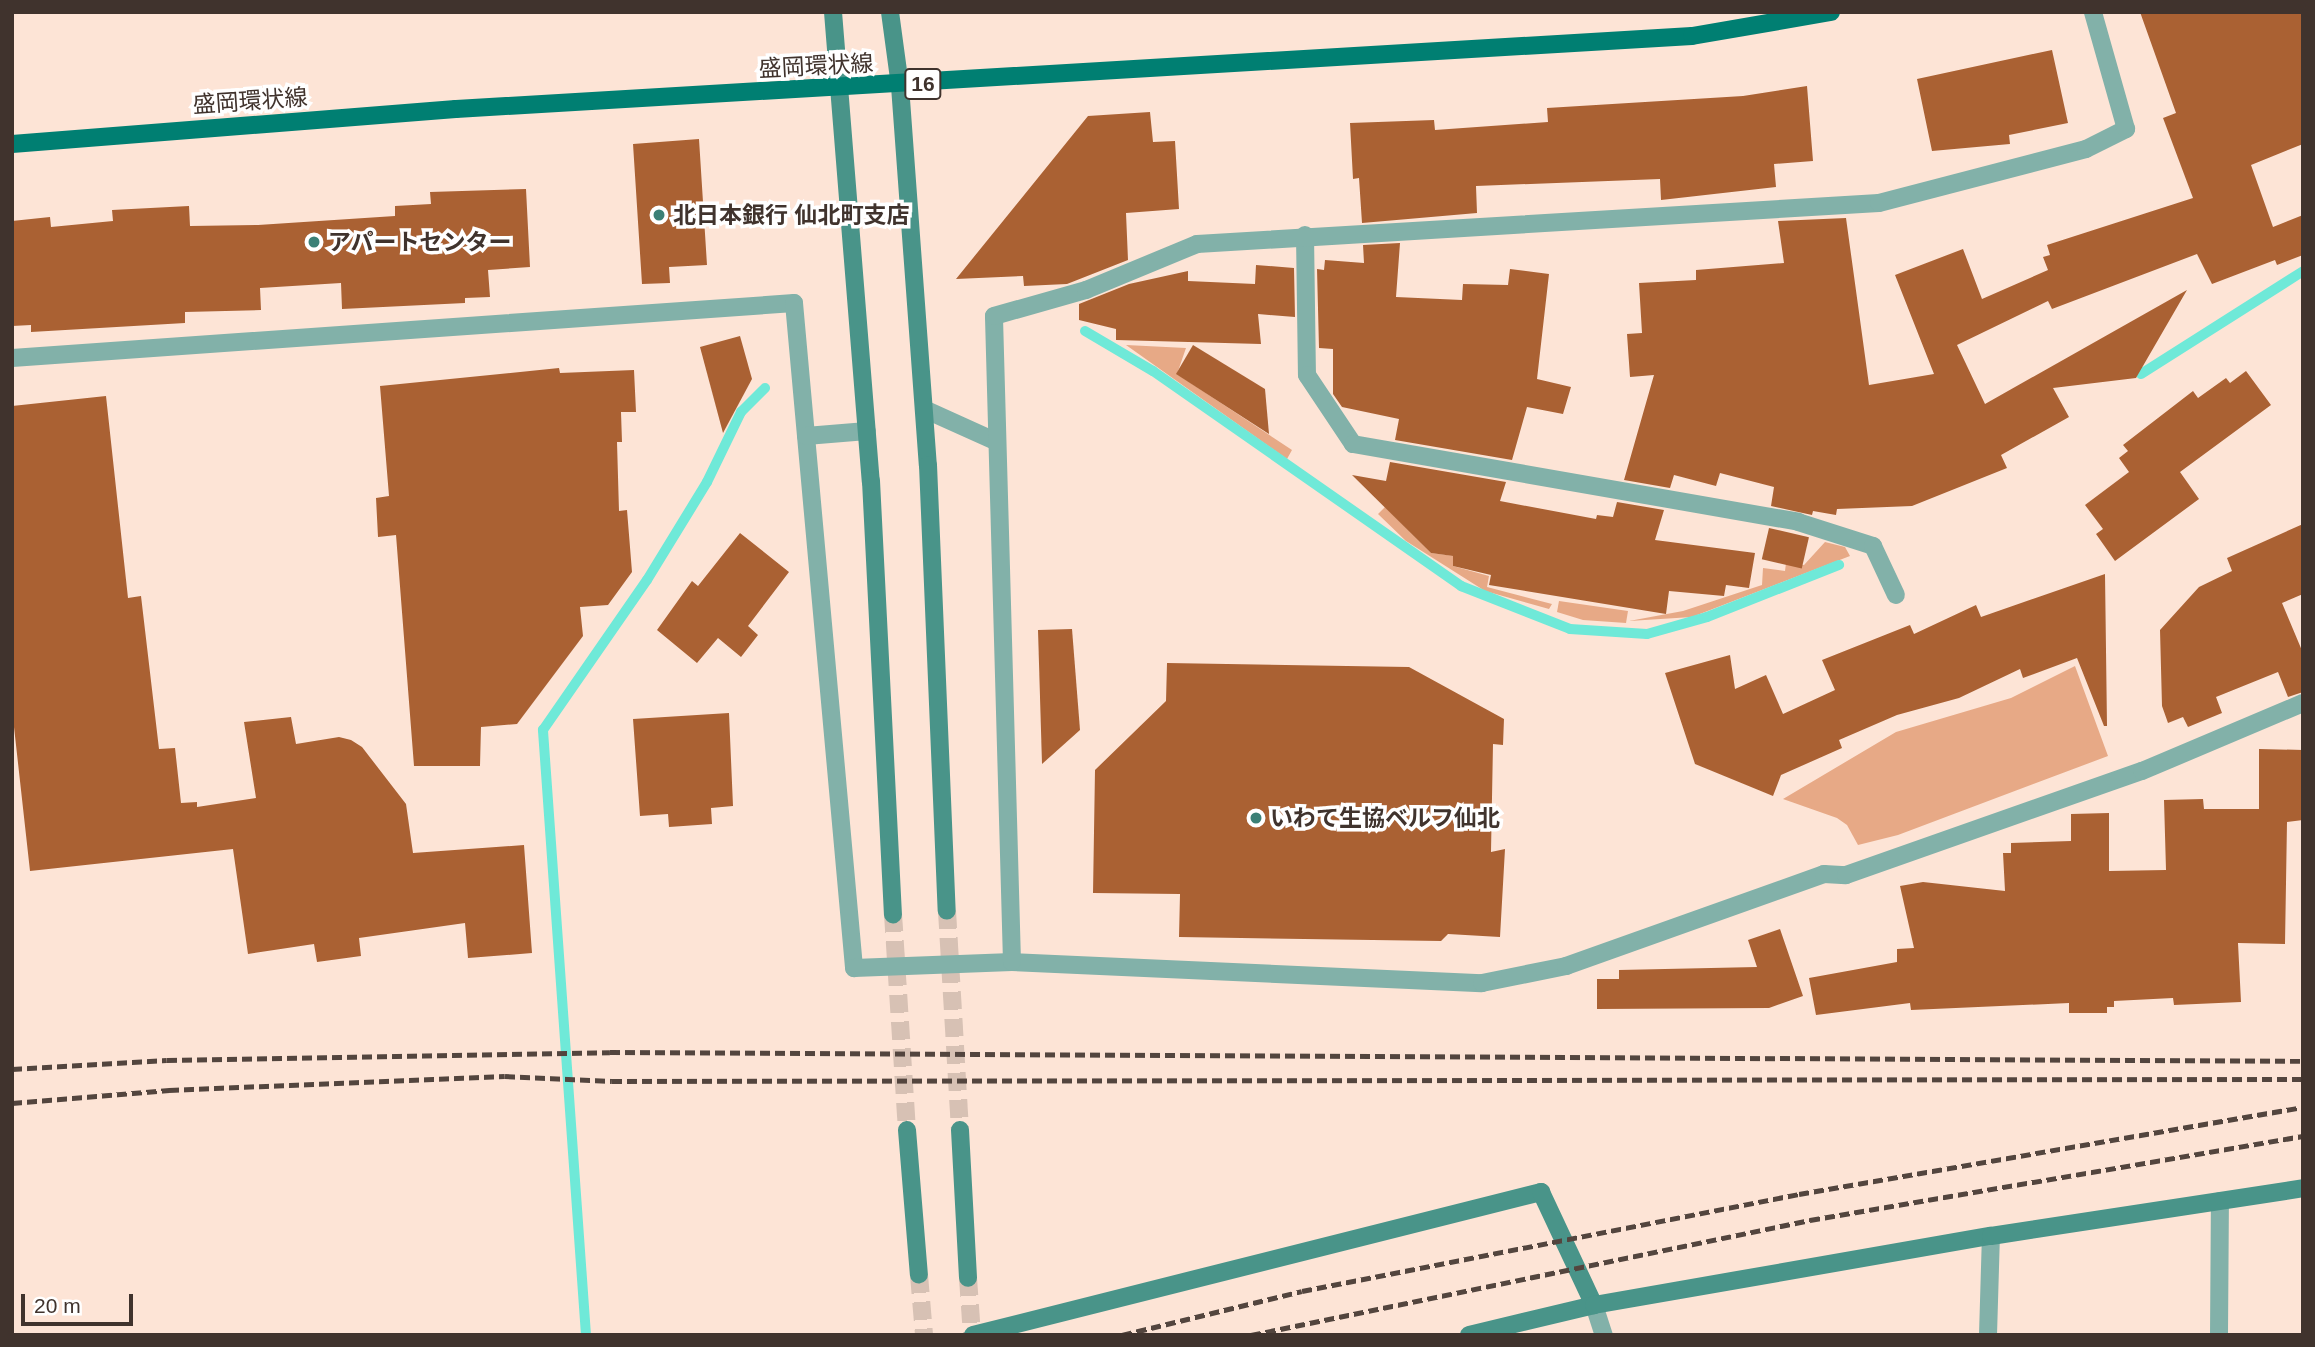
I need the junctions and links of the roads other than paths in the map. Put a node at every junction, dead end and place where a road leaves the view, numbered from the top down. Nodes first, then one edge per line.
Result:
1 (833, 12) edge
2 (890, 12) edge
3 (1831, 12) edge
4 (2093, 12) edge
5 (900, 86) junction
6 (842, 89) junction
7 (12, 144) edge
8 (1305, 235) junction
9 (12, 358) edge
10 (924, 409) junction
11 (867, 431) junction
12 (806, 436) junction
13 (997, 442) junction
14 (1896, 595) dead end
15 (2303, 703) edge
16 (947, 911) tunnel mouth
17 (893, 914) tunnel mouth
18 (1012, 962) junction
19 (907, 1130) tunnel mouth
20 (960, 1130) tunnel mouth
21 (2303, 1188) edge
22 (2220, 1201) junction
23 (1991, 1236) junction
24 (919, 1275) tunnel mouth
25 (968, 1278) tunnel mouth
26 (1594, 1305) junction
27 (973, 1335) edge
28 (1469, 1335) edge
29 (1604, 1335) edge
30 (1988, 1335) edge
31 (2219, 1335) edge

1 - 6 street
2 - 5 street
3 - 5 main road, 盛岡環状線 / 16
4 - 8 street
5 - 6 main road, 盛岡環状線 / 16
5 - 10 street
6 - 7 main road, 盛岡環状線 / 16
6 - 11 street
8 - 13 street
8 - 14 street
9 - 12 street
10 - 13 street
10 - 16 street
11 - 12 street
11 - 17 street
12 - 18 street
13 - 18 street
15 - 18 street
19 - 24 street
20 - 25 street
21 - 22 street
22 - 23 street
22 - 31 street
23 - 26 street
23 - 30 street
26 - 27 street
26 - 28 street
26 - 29 street

